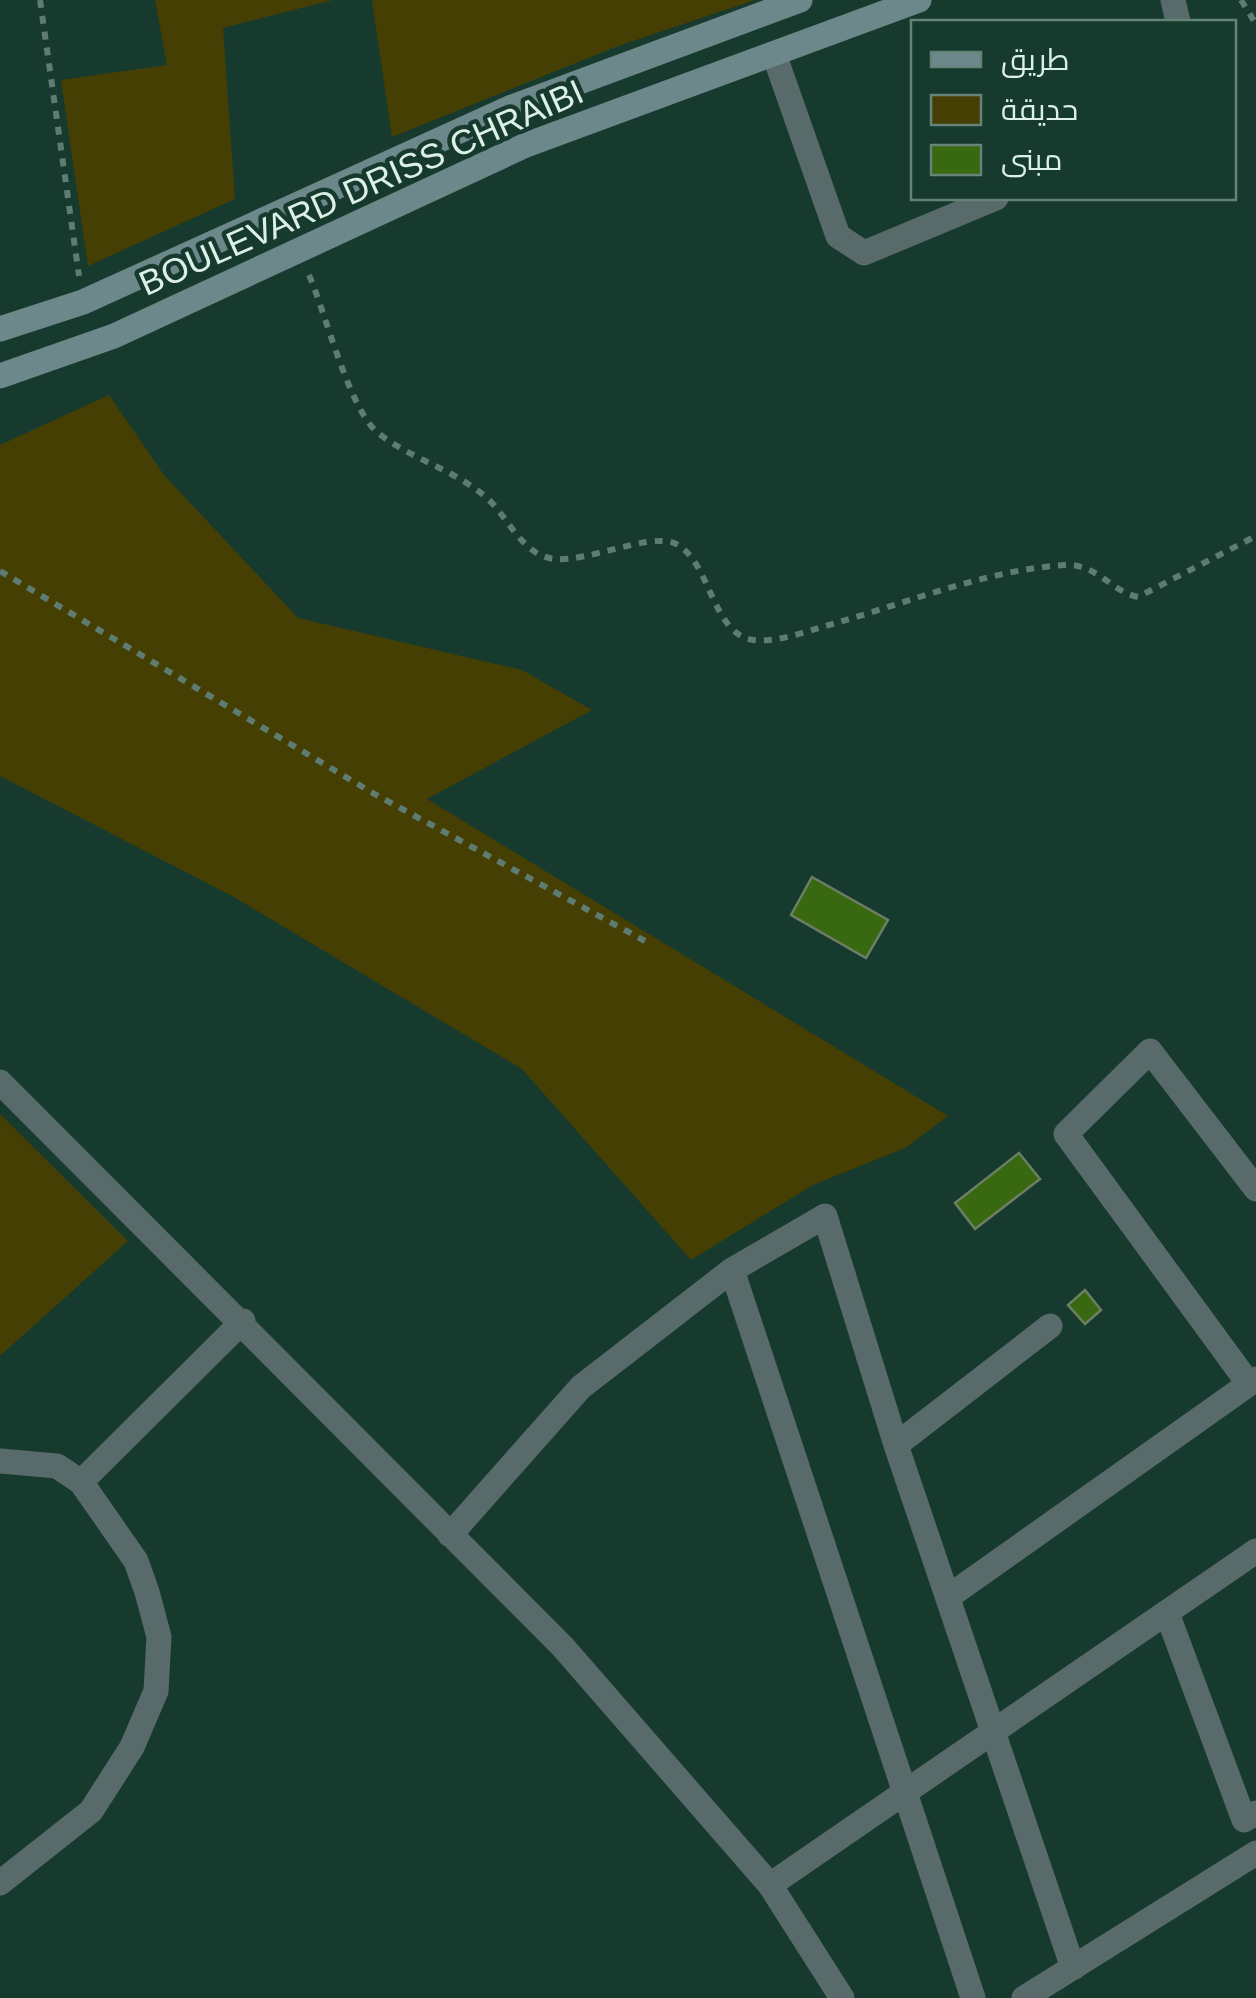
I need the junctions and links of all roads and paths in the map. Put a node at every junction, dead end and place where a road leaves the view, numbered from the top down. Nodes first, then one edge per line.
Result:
1 (40, 0) edge
2 (800, 0) edge
3 (919, 0) edge
4 (1241, 0) edge
5 (1256, 24) edge
6 (774, 54) junction
7 (512, 107) junction
8 (526, 145) junction
9 (427, 147) junction
10 (442, 181) junction
11 (991, 200) edge
12 (298, 250) junction
13 (83, 302) junction
14 (0, 329) edge
15 (0, 376) edge
16 (1256, 536) edge
17 (0, 571) edge
18 (644, 941) dead end
19 (0, 1082) edge
20 (1256, 1188) edge
21 (732, 1270) junction
22 (243, 1322) junction
23 (1050, 1326) dead end
24 (1252, 1382) edge
25 (896, 1444) junction
26 (0, 1461) edge
27 (81, 1482) junction
28 (450, 1535) junction
29 (1256, 1551) edge
30 (948, 1597) junction
31 (1167, 1613) junction
32 (994, 1733) junction
33 (906, 1794) junction
34 (1256, 1813) edge
35 (1256, 1853) edge
36 (0, 1883) edge
37 (770, 1885) junction
38 (1073, 1968) junction
39 (842, 1998) edge
40 (973, 1998) edge
41 (1024, 1998) edge

1 - 13 path
2 - 7 main road, BOULEVARD DRISS CHRAIBI
3 - 6 main road, BOULEVARD DRISS CHRAIBI
4 - 5 path
6 - 8 main road, BOULEVARD DRISS CHRAIBI
6 - 11 street
7 - 8 main road
7 - 9 main road, BOULEVARD DRISS CHRAIBI
8 - 10 main road, BOULEVARD DRISS CHRAIBI
9 - 10 main road
9 - 13 main road, BOULEVARD DRISS CHRAIBI
10 - 12 main road, BOULEVARD DRISS CHRAIBI
12 - 15 main road, BOULEVARD DRISS CHRAIBI
12 - 16 path
13 - 14 main road, BOULEVARD DRISS CHRAIBI
17 - 18 path
19 - 22 street
20 - 24 street
21 - 25 street
21 - 28 street
21 - 33 street
22 - 27 street
22 - 28 street
23 - 25 street
24 - 30 street
25 - 30 street
26 - 27 street
27 - 36 street
28 - 37 street
29 - 31 street
30 - 32 street
31 - 32 street
31 - 34 street
32 - 33 street
32 - 38 street
33 - 37 street
33 - 40 street
35 - 38 street
37 - 39 street
38 - 41 street

